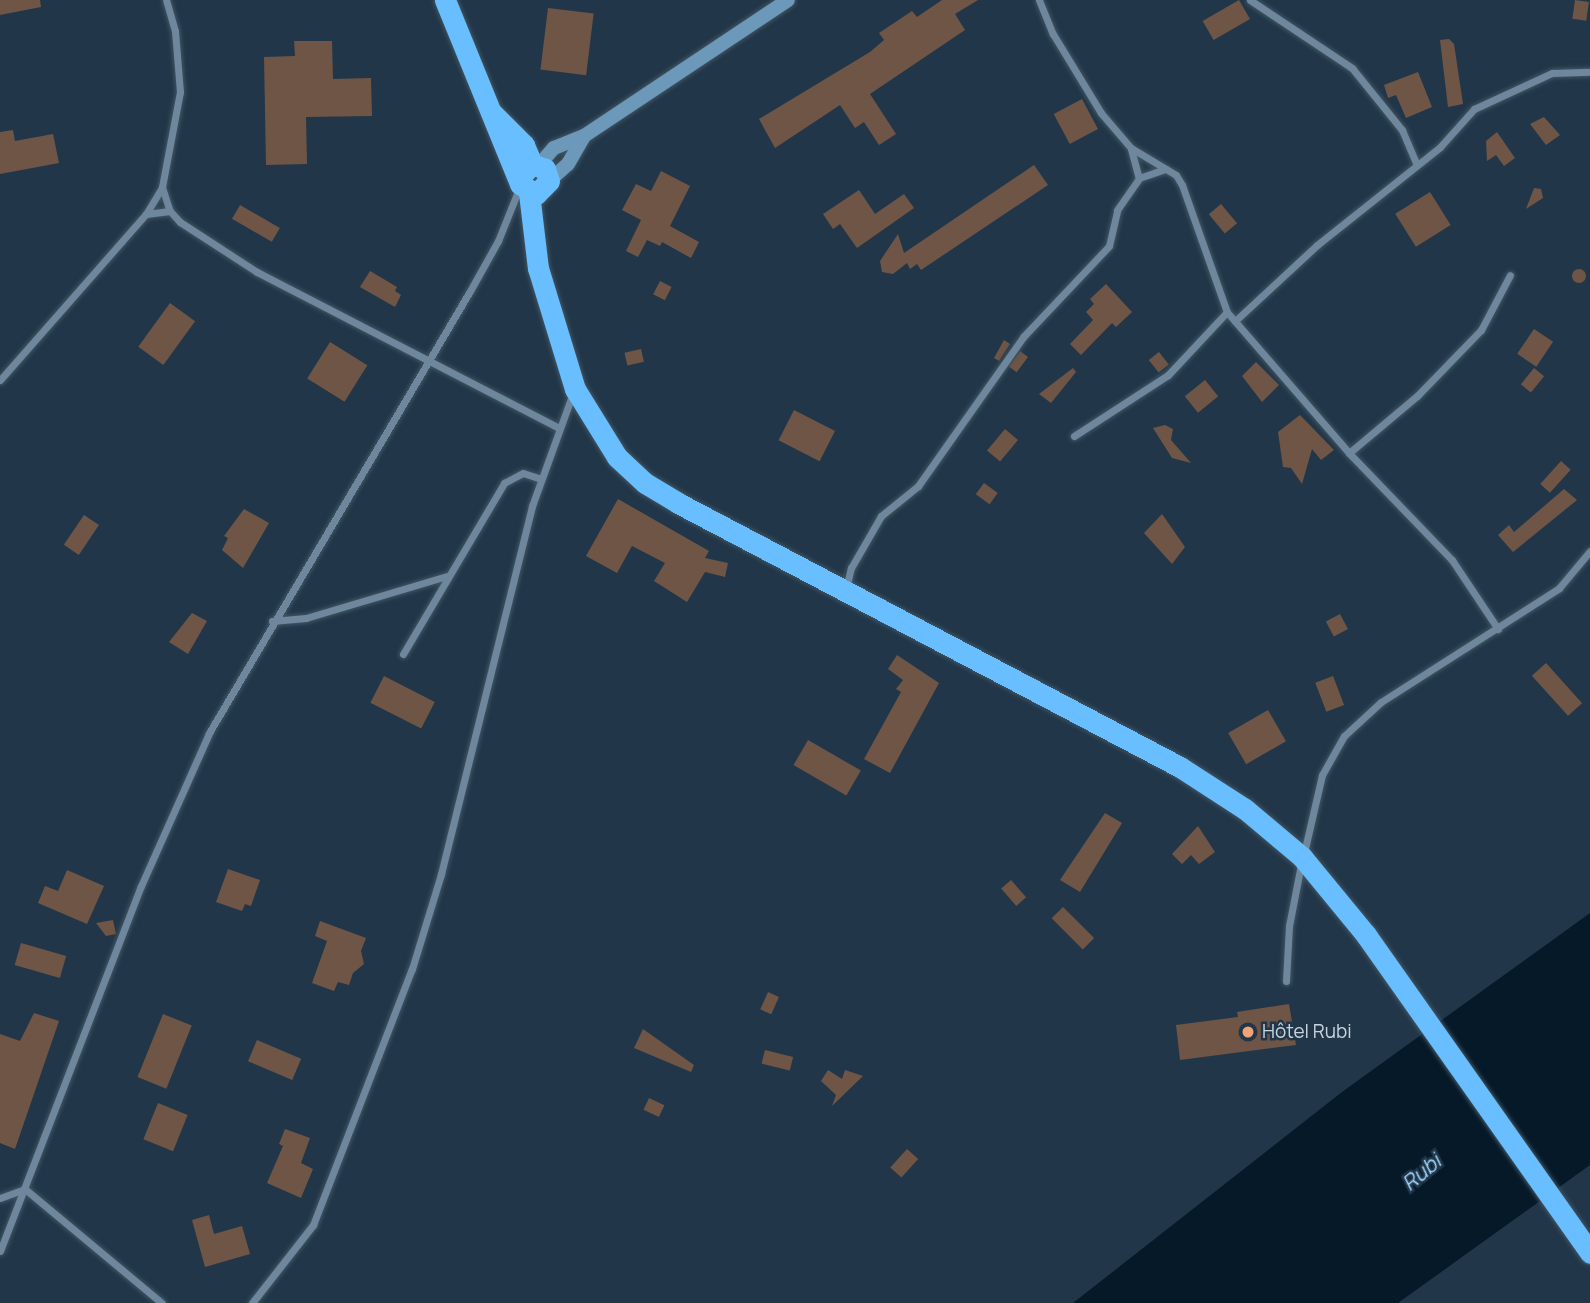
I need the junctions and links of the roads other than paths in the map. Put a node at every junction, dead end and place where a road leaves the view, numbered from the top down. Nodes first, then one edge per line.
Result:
1 (166, 0) edge
2 (445, 0) edge
3 (788, 0) edge
4 (1039, 0) edge
5 (1250, 0) edge
6 (1590, 72) edge
7 (1131, 148) junction
8 (1417, 165) junction
9 (1166, 169) junction
10 (532, 178) junction
11 (1139, 178) junction
12 (162, 187) junction
13 (170, 211) junction
14 (146, 214) junction
15 (1510, 275) dead end
16 (1227, 312) junction
17 (1235, 321) junction
18 (429, 363) junction
19 (0, 380) edge
20 (575, 389) junction
21 (559, 428) junction
22 (1074, 436) dead end
23 (1349, 453) junction
24 (541, 479) junction
25 (1590, 551) edge
26 (447, 576) junction
27 (846, 589) junction
28 (272, 621) junction
29 (1498, 629) junction
30 (403, 653) dead end
31 (1302, 857) junction
32 (1286, 981) dead end
33 (24, 1189) junction
34 (0, 1198) edge
35 (0, 1251) edge
36 (1590, 1253) edge
37 (162, 1303) edge
38 (252, 1303) edge

1 - 12 street
2 - 10 highway
3 - 10 street
4 - 7 street
5 - 8 street
6 - 8 street
7 - 9 street
7 - 11 street
8 - 17 street
9 - 11 street
9 - 16 street
10 - 18 street
10 - 20 highway
11 - 27 street
12 - 13 street
12 - 14 street
13 - 14 street
13 - 18 street
14 - 19 street
15 - 23 street
16 - 17 street
16 - 22 street
17 - 23 street
18 - 21 street
18 - 28 street
20 - 21 street
20 - 27 highway
21 - 24 street
23 - 29 street
24 - 26 street
24 - 38 street
25 - 29 street
26 - 28 street
26 - 30 street
27 - 31 highway
28 - 33 street
29 - 31 street
31 - 32 street
31 - 36 highway
33 - 34 street
33 - 35 street
33 - 37 street

